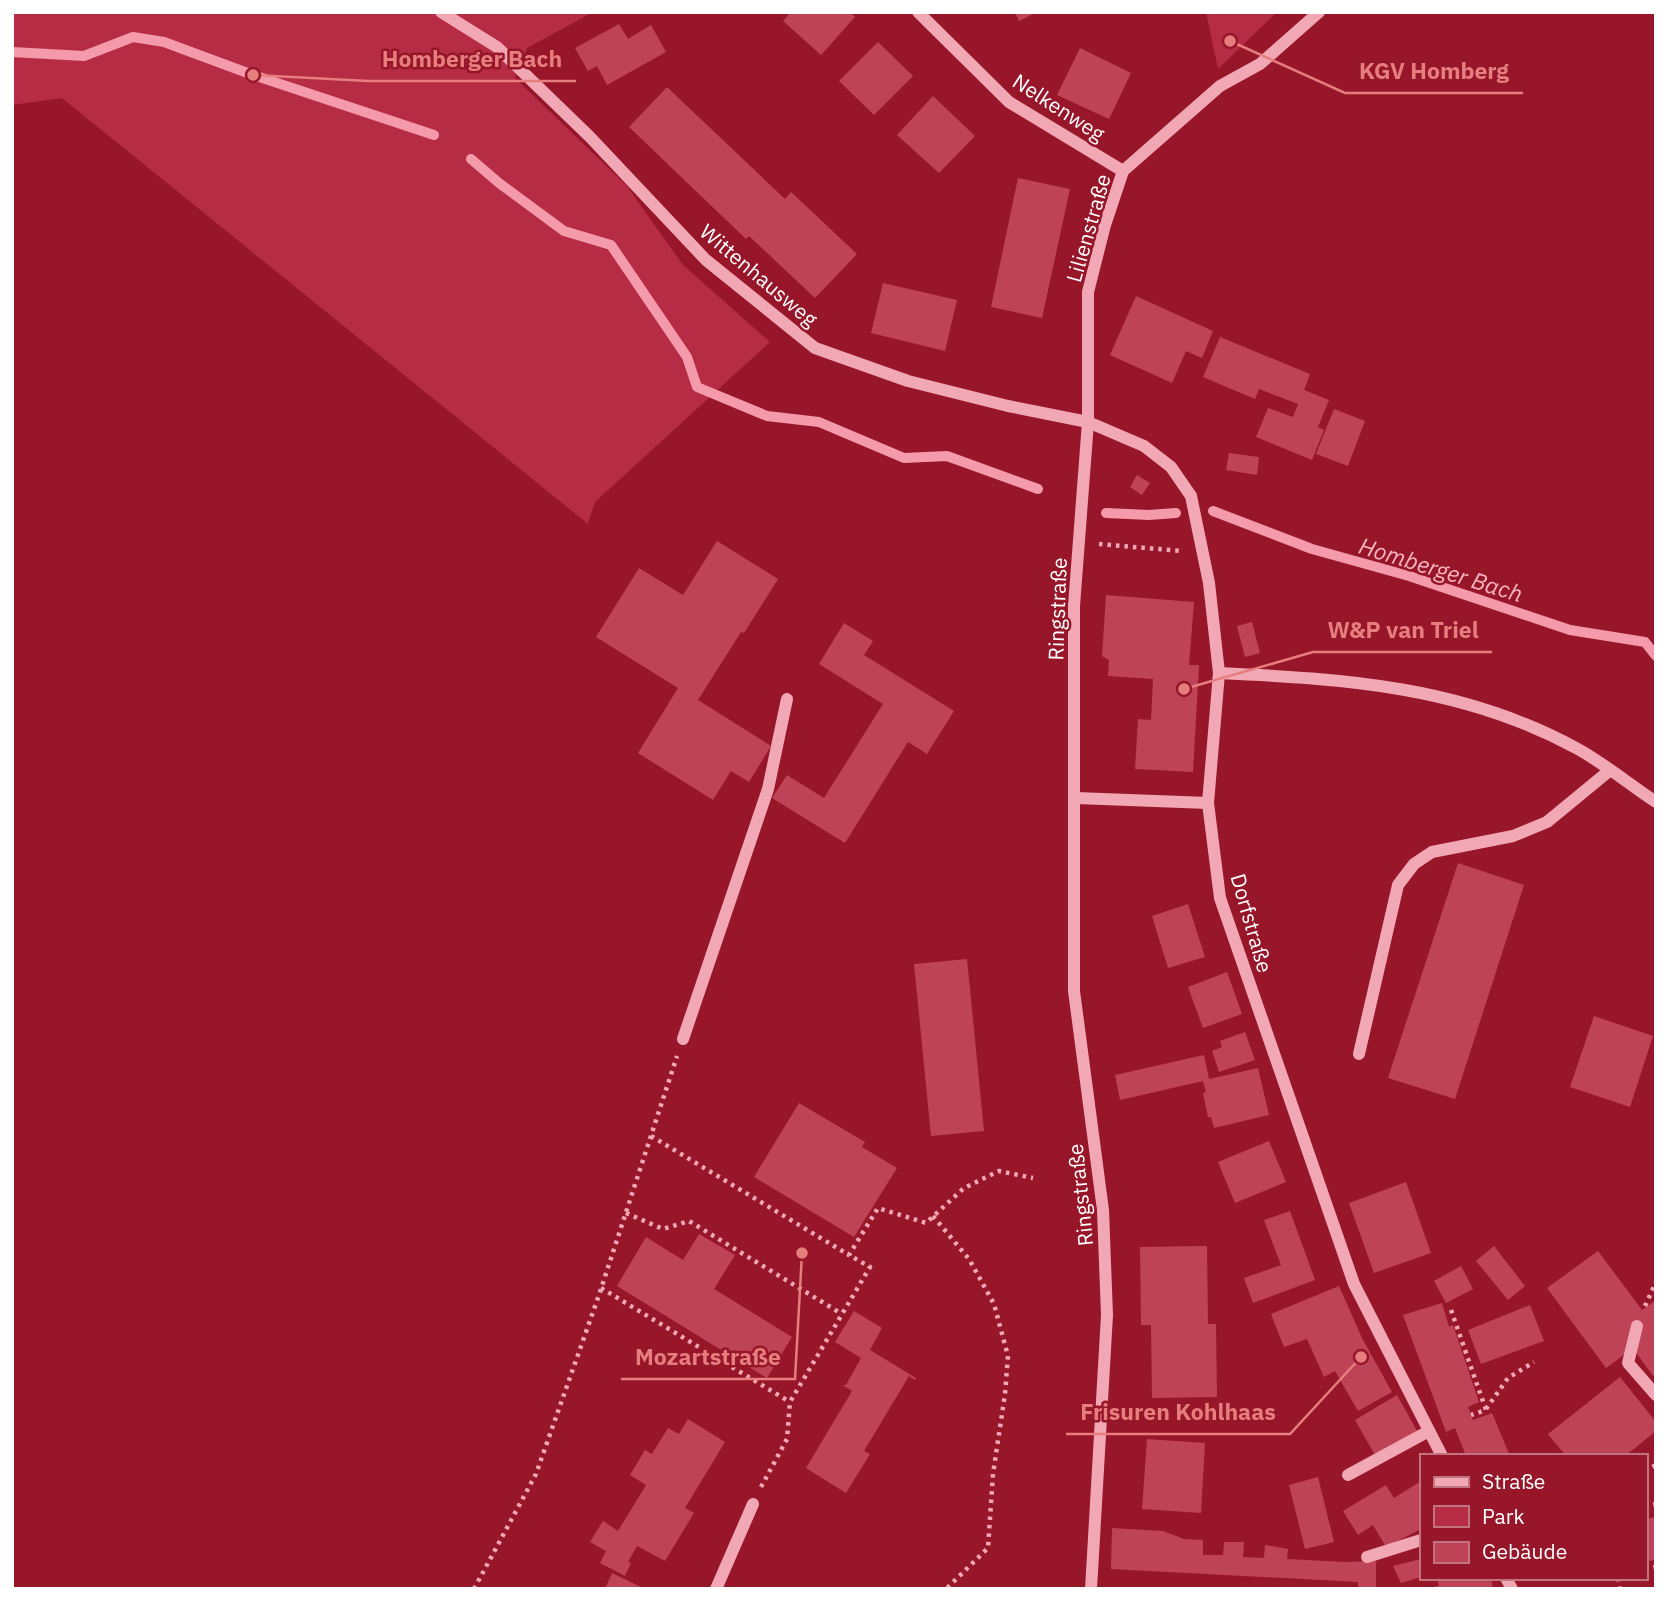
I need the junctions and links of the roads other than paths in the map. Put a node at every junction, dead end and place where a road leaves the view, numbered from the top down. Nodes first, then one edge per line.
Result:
1 (441, 12) edge
2 (918, 12) edge
3 (1319, 12) edge
4 (1123, 171) junction
5 (1088, 422) junction
6 (1219, 673) junction
7 (787, 699) dead end
8 (1609, 771) junction
9 (1076, 798) junction
10 (1656, 802) edge
11 (1208, 803) junction
12 (683, 1039) road end
13 (1359, 1054) dead end
14 (1637, 1326) dead end
15 (1656, 1395) edge
16 (1429, 1431) junction
17 (1441, 1454) edge
18 (1348, 1475) dead end
19 (753, 1504) road end
20 (1420, 1540) edge
21 (1367, 1557) dead end
22 (716, 1589) edge
23 (1091, 1589) edge

1 - 5 street, Wittenhausweg
2 - 4 street, Nelkenweg
3 - 4 street, Lilienstraße
4 - 5 street, Lilienstraße
5 - 6 street, Dorfstraße
5 - 9 street, Ringstraße
6 - 8 street
6 - 11 street, Dorfstraße
7 - 12 street
8 - 10 street
8 - 13 street
9 - 11 street
9 - 23 street, Ringstraße
11 - 16 street, Dorfstraße
14 - 15 street
16 - 17 street, Dorfstraße
16 - 18 street
19 - 22 street
20 - 21 street

